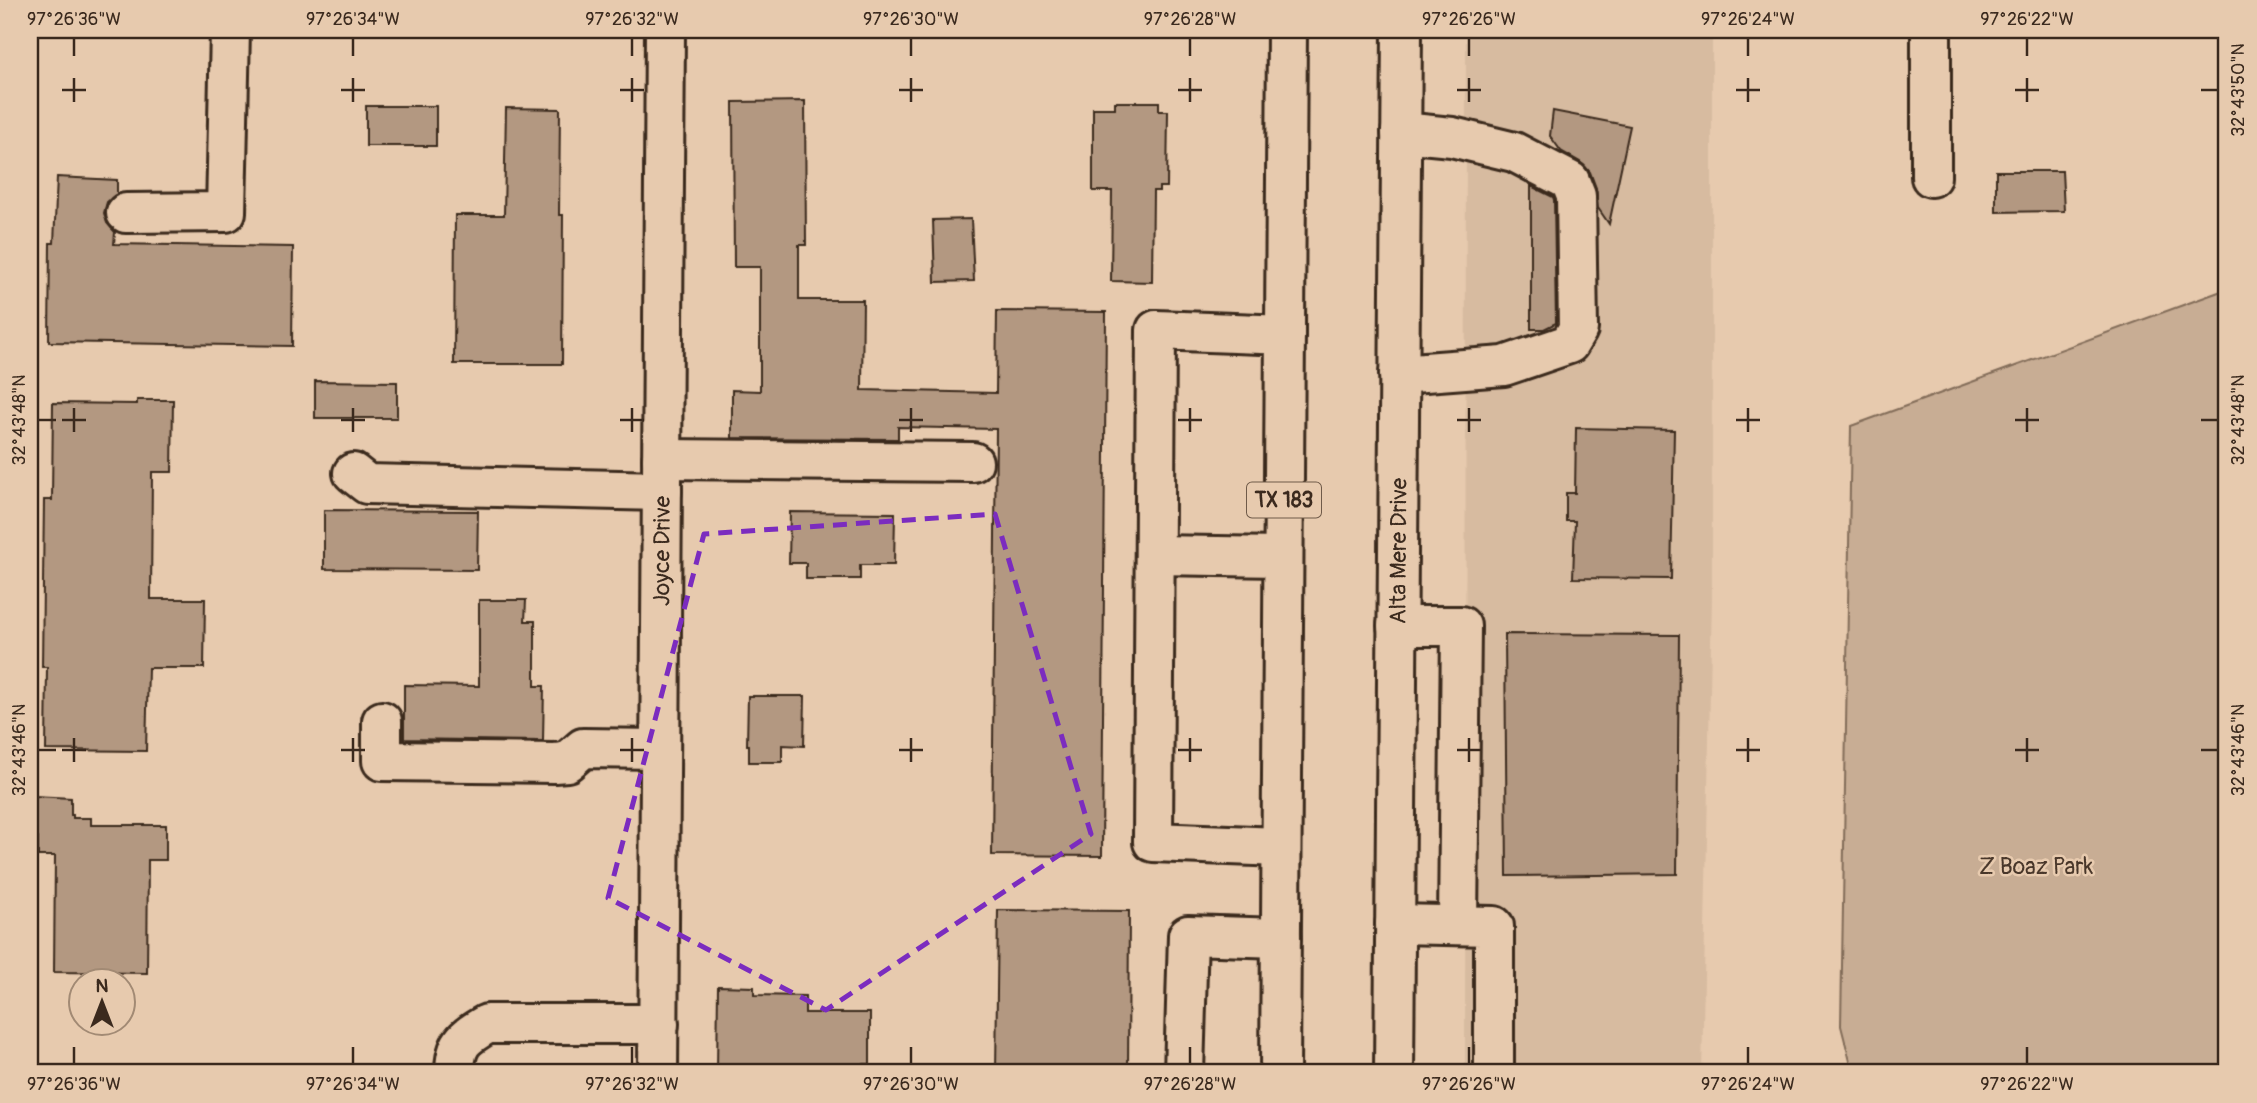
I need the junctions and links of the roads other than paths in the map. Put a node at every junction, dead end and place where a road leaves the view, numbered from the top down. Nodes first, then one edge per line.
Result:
1 (230, 30) edge
2 (664, 30) edge
3 (1287, 30) edge
4 (1402, 30) edge
5 (1931, 30) edge
6 (1401, 132) junction
7 (1931, 177) dead end
8 (126, 213) dead end
9 (1285, 335) junction
10 (1399, 374) junction
11 (973, 462) dead end
12 (353, 473) dead end
13 (662, 475) junction
14 (1155, 555) junction
15 (1283, 557) junction
16 (1397, 626) junction
17 (382, 721) dead end
18 (660, 749) junction
19 (1281, 847) junction
20 (1395, 924) junction
21 (1458, 925) junction
22 (1281, 938) junction
23 (659, 1024) junction
24 (455, 1073) edge
25 (658, 1073) edge
26 (1184, 1073) edge
27 (1280, 1073) edge
28 (1394, 1073) edge
29 (1494, 1073) edge

1 - 8 main road
2 - 13 main road, Joyce Drive
3 - 9 main road, TX 183
4 - 6 main road, Alta Mere Drive
5 - 7 main road
6 - 10 main road, Alta Mere Drive
6 - 10 main road
9 - 14 main road
9 - 15 main road, TX 183
10 - 16 main road, Alta Mere Drive
11 - 13 main road
12 - 13 main road
13 - 18 main road, Joyce Drive
14 - 15 main road
14 - 19 main road
15 - 19 main road, TX 183
16 - 20 main road, Alta Mere Drive
16 - 21 main road
17 - 18 main road
18 - 23 main road, Joyce Drive
19 - 22 main road, TX 183
20 - 21 main road
20 - 28 main road, Alta Mere Drive
21 - 29 main road
22 - 26 main road
22 - 27 main road, TX 183
23 - 24 main road
23 - 25 main road, Joyce Drive

